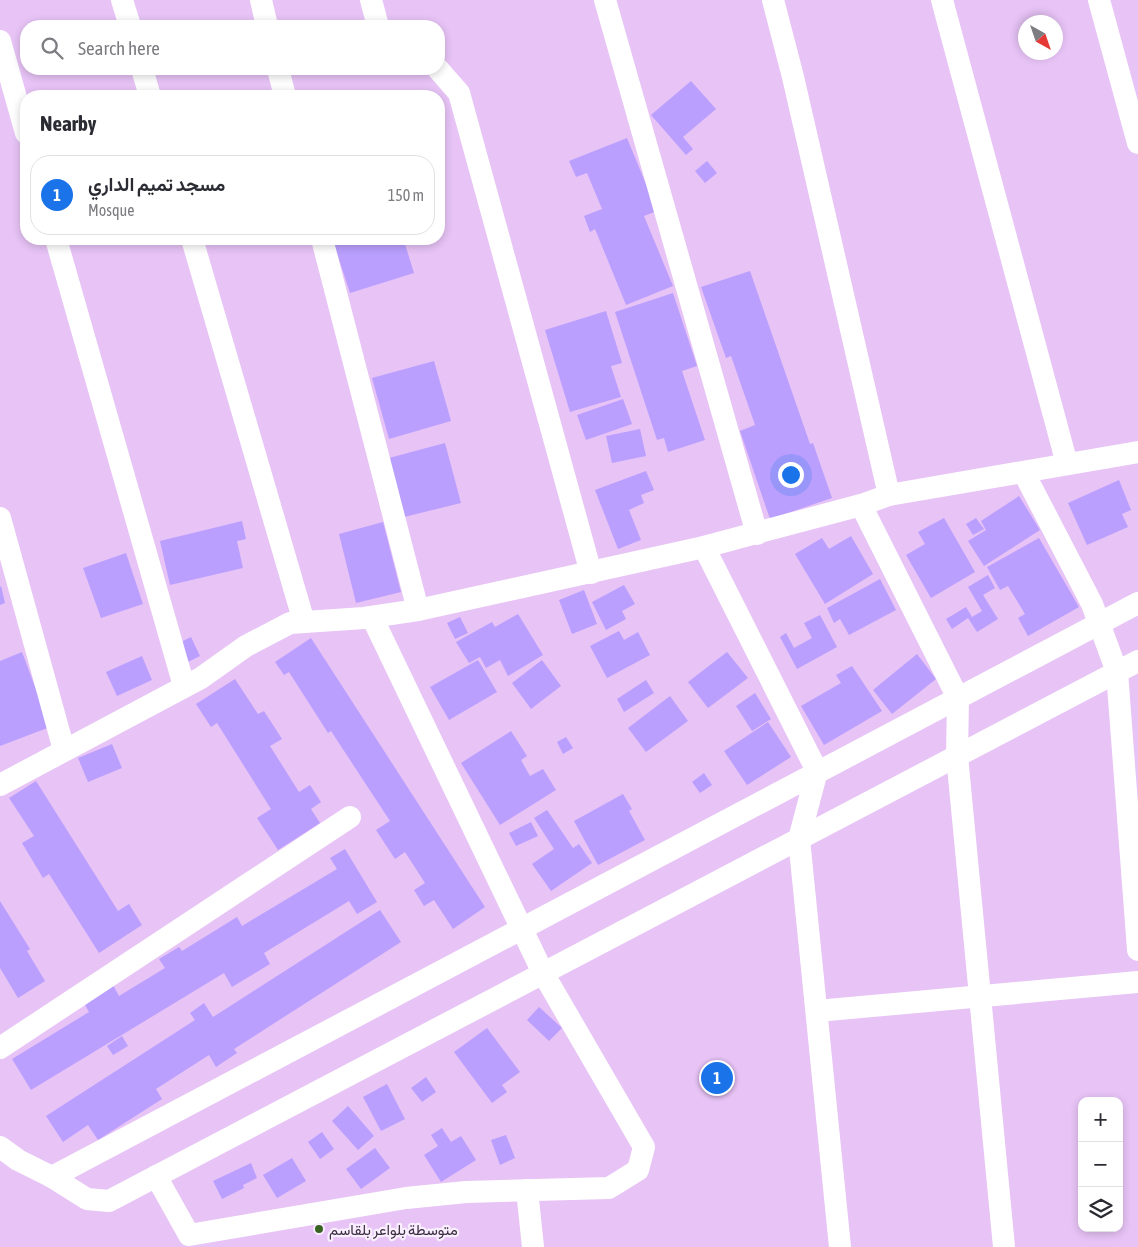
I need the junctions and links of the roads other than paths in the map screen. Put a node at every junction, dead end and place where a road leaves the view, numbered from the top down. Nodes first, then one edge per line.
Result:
1 (122, 0) edge
2 (260, 0) edge
3 (371, 0) edge
4 (605, 0) edge
5 (773, 0) edge
6 (942, 0) edge
7 (1099, 0) edge
8 (128, 20) edge
9 (265, 20) edge
10 (376, 20) edge
11 (0, 41) edge
12 (144, 75) edge
13 (280, 75) edge
14 (443, 75) edge
15 (148, 90) edge
16 (284, 90) edge
17 (20, 112) edge
18 (1138, 143) edge
19 (58, 245) edge
20 (194, 245) edge
21 (324, 245) edge
22 (1138, 452) edge
23 (1067, 464) junction
24 (1024, 473) junction
25 (889, 495) junction
26 (861, 505) junction
27 (0, 518) edge
28 (756, 534) junction
29 (704, 547) junction
30 (591, 572) junction
31 (1138, 603) edge
32 (418, 610) junction
33 (372, 617) junction
34 (304, 622) junction
35 (1100, 623) junction
36 (1138, 661) edge
37 (1118, 672) junction
38 (184, 686) junction
39 (958, 698) junction
40 (64, 750) junction
41 (957, 756) junction
42 (817, 771) junction
43 (0, 785) edge
44 (350, 817) dead end
45 (799, 839) junction
46 (522, 929) junction
47 (1138, 950) edge
48 (543, 973) junction
49 (1138, 982) edge
50 (980, 996) junction
51 (817, 1011) junction
52 (0, 1048) edge
53 (0, 1147) edge
54 (156, 1176) junction
55 (52, 1177) junction
56 (527, 1190) junction
57 (533, 1247) edge
58 (840, 1247) edge
59 (1004, 1247) edge

1 - 8 street
2 - 9 street
3 - 10 street
4 - 28 street
5 - 25 street
6 - 23 street
7 - 18 street
11 - 17 street
12 - 15 street
13 - 16 street
14 - 30 street
19 - 38 street
20 - 34 street
21 - 32 street
22 - 23 street
23 - 24 street
24 - 25 street
24 - 35 street
25 - 26 street
26 - 28 street
26 - 39 street
27 - 40 street
28 - 29 street
29 - 30 street
29 - 42 street
30 - 32 street
31 - 35 street
32 - 33 street
33 - 34 street
33 - 46 street
34 - 38 street
35 - 37 street
35 - 39 street
36 - 37 street
37 - 41 street
37 - 47 street
38 - 40 street
39 - 41 street
39 - 42 street
40 - 43 street
41 - 45 street
41 - 50 street
42 - 45 street
42 - 46 street
44 - 52 street
45 - 48 street
45 - 51 street
46 - 48 street
46 - 55 street
48 - 54 street
48 - 56 street
49 - 50 street
50 - 51 street
50 - 59 street
51 - 58 street
53 - 55 street
54 - 55 street
54 - 56 street
56 - 57 street

